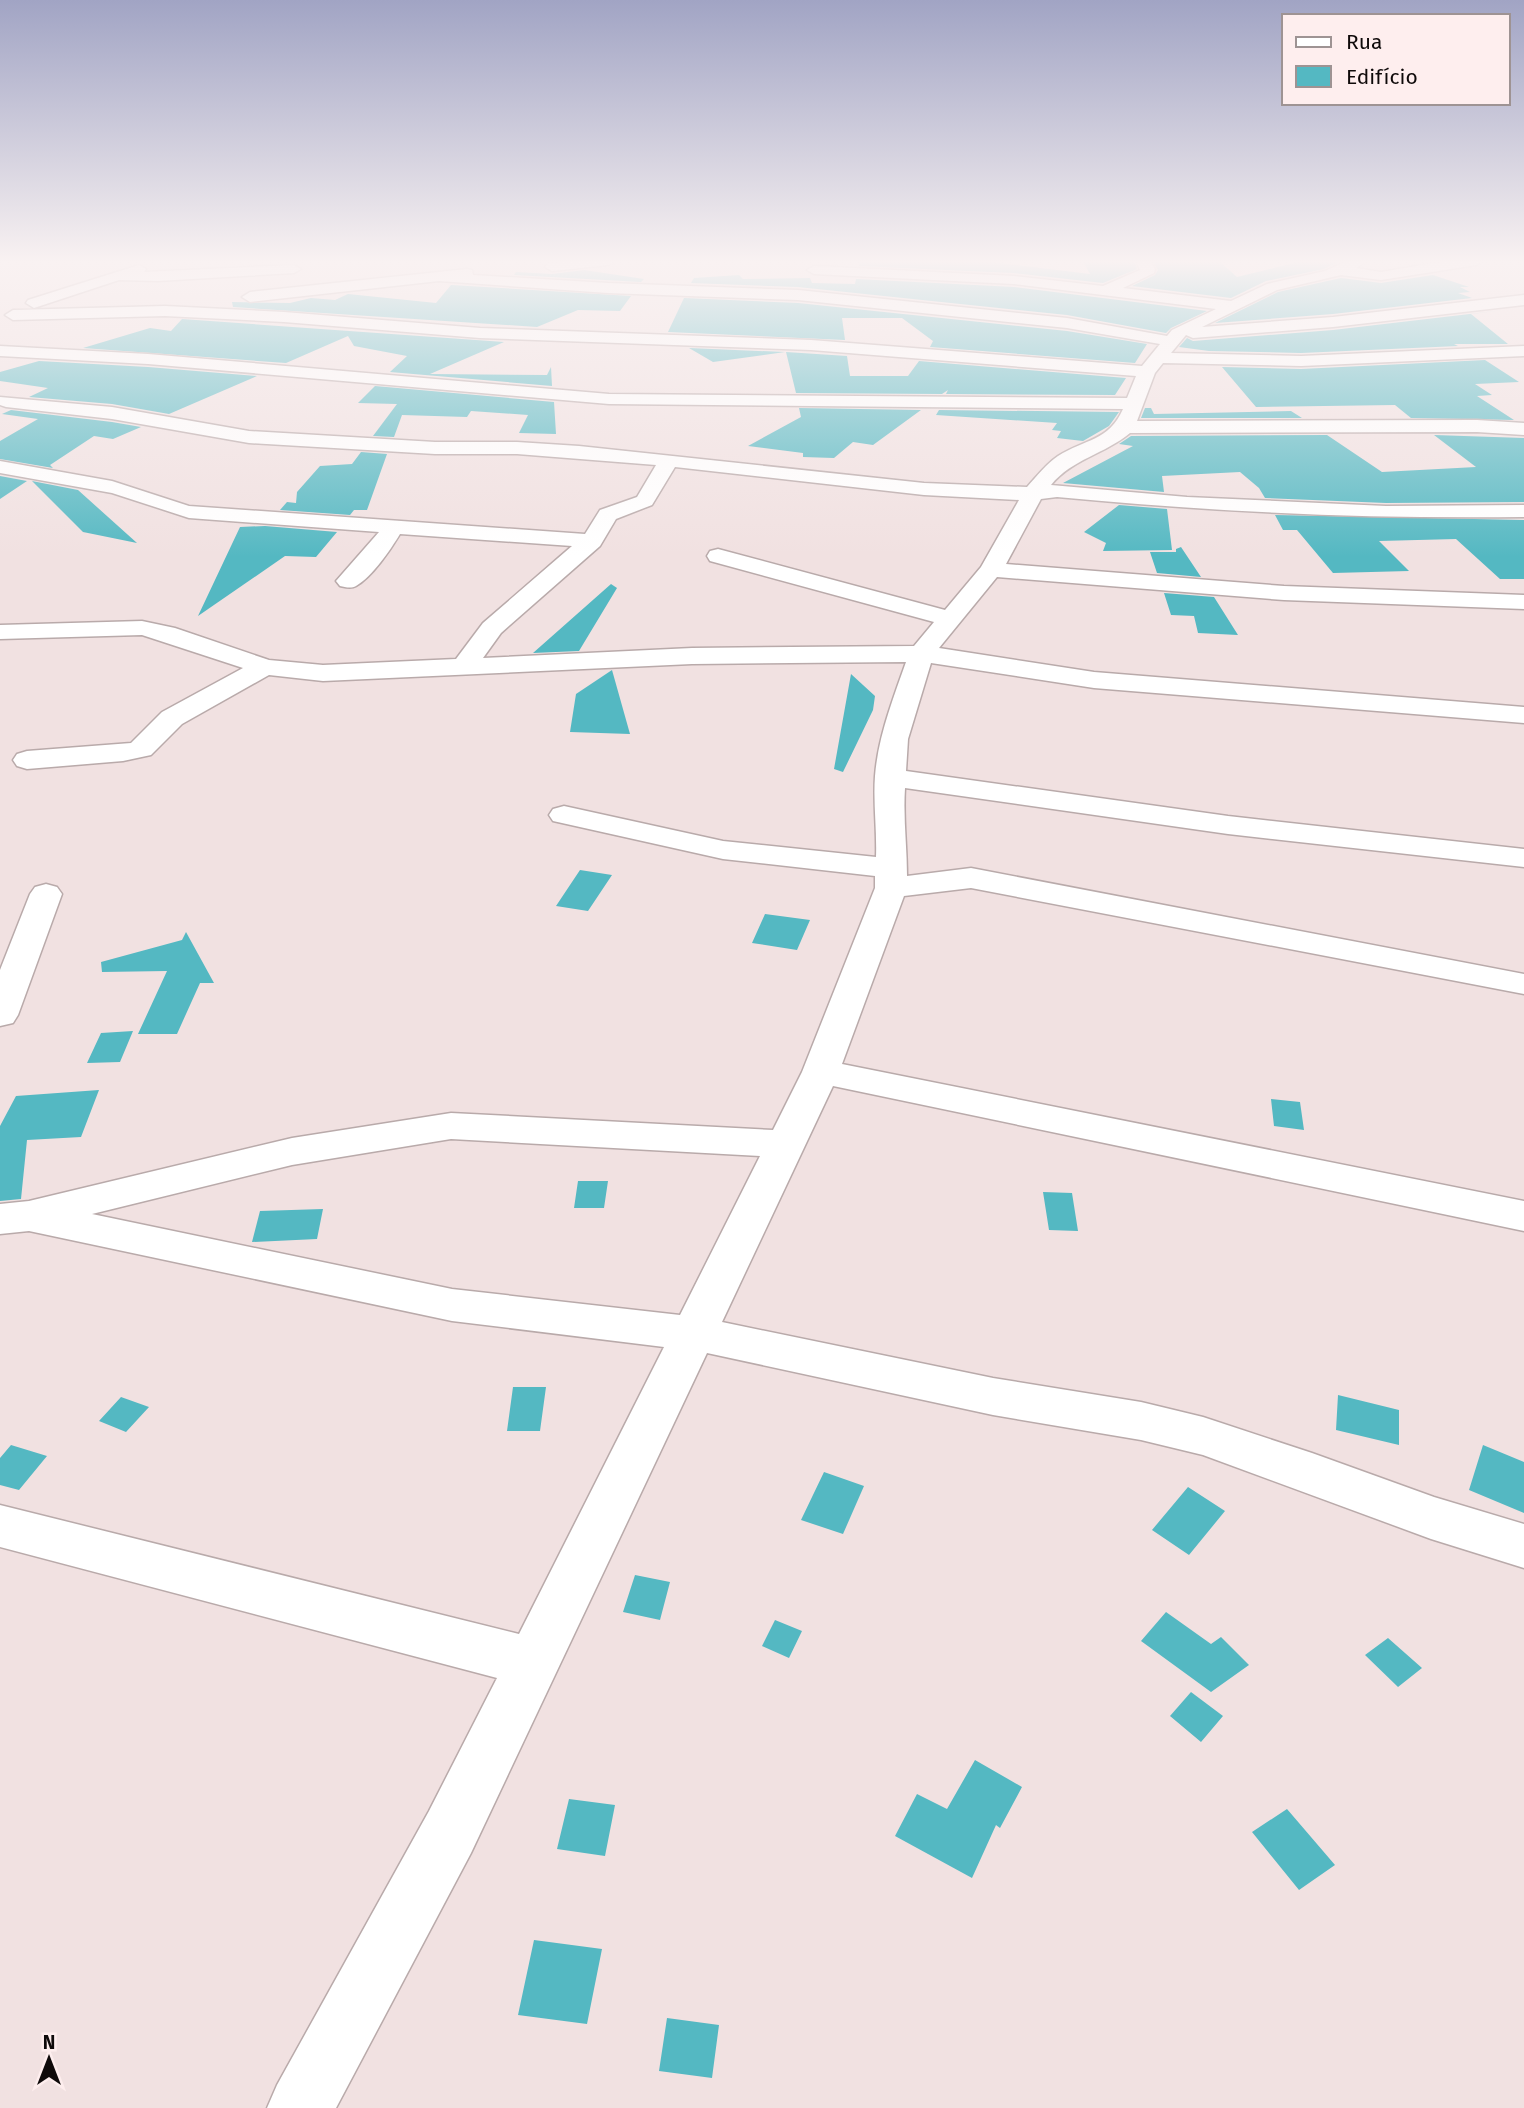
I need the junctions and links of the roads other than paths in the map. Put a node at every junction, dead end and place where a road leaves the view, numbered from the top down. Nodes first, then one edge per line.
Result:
1 (152, 359) edge
2 (1159, 359) edge
3 (1279, 359) edge
4 (1337, 359) edge
5 (6, 401) dead end
6 (1487, 407) dead end
7 (1129, 416) junction
8 (1497, 426) junction
9 (1522, 430) edge
10 (669, 460) junction
11 (0, 467) edge
12 (1033, 494) junction
13 (1524, 511) edge
14 (395, 525) junction
15 (592, 541) junction
16 (718, 556) dead end
17 (991, 570) junction
18 (348, 581) dead end
19 (1524, 602) edge
20 (950, 619) junction
21 (0, 632) edge
22 (921, 654) junction
23 (464, 666) junction
24 (265, 667) junction
25 (1524, 715) edge
26 (27, 760) dead end
27 (889, 777) junction
28 (564, 815) dead end
29 (1524, 858) edge
30 (891, 867) junction
31 (971, 878) junction
32 (46, 894) dead end
33 (1524, 984) edge
34 (0, 1015) edge
35 (821, 1072) junction
36 (786, 1144) junction
37 (1524, 1216) edge
38 (15, 1217) edge
39 (693, 1334) junction
40 (0, 1526) edge
41 (1524, 1546) edge
42 (532, 1662) junction
43 (300, 2108) edge

1 - 7 street
2 - 7 street
3 - 4 street
5 - 10 street
6 - 8 street
7 - 8 street
7 - 12 street
8 - 9 street
10 - 12 street
10 - 15 street
11 - 14 street
12 - 13 street
12 - 17 street
14 - 15 street
14 - 18 street
15 - 23 street
16 - 20 street
17 - 19 street
17 - 20 street
20 - 22 street
21 - 24 street
22 - 23 street
22 - 25 street
22 - 27 street
23 - 24 street
24 - 26 street
27 - 29 street
27 - 30 street
28 - 30 street
30 - 31 street
30 - 31 street
30 - 35 street
31 - 33 street
32 - 34 street
35 - 36 street
35 - 37 street
36 - 38 street
36 - 39 street
38 - 39 street
39 - 41 street
39 - 42 street
40 - 42 street
42 - 43 street

